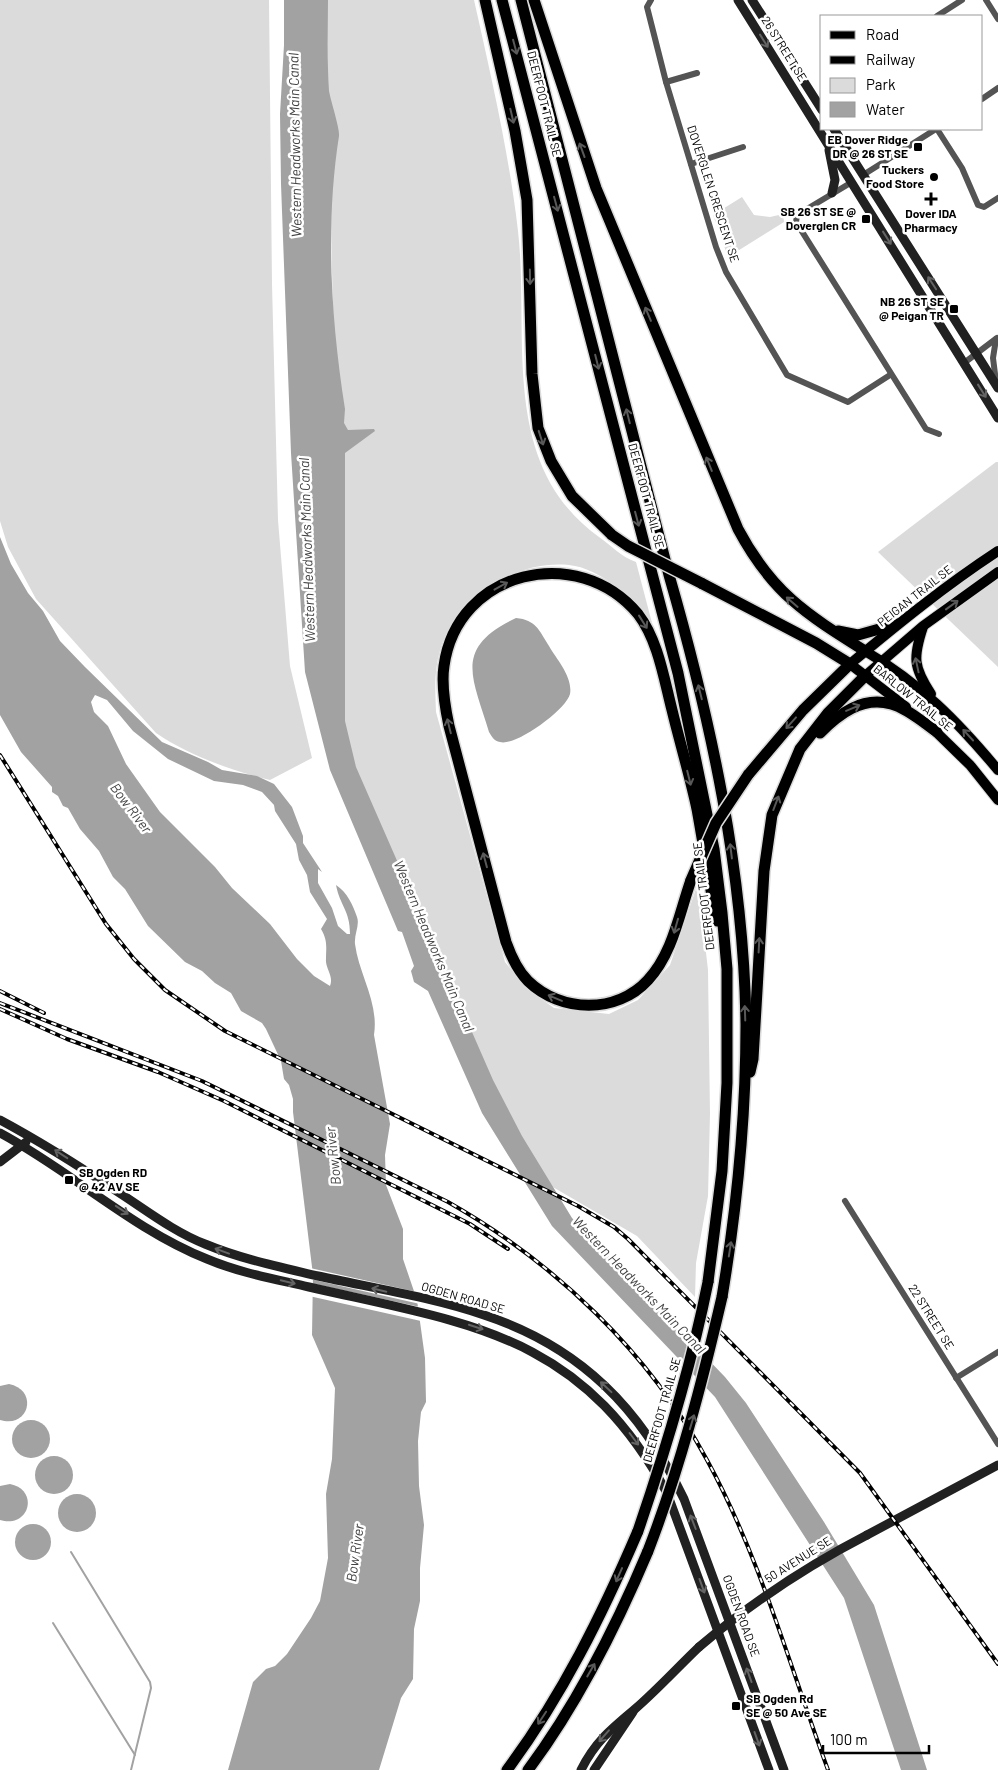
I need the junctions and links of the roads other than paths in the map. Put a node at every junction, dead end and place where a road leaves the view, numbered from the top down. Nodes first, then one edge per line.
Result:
1 (485, 0) edge
2 (502, 0) edge
3 (521, 0) edge
4 (534, 0) edge
5 (651, 0) edge
6 (738, 0) edge
7 (752, 0) edge
8 (962, 0) edge
9 (986, 0) edge
10 (939, 15) edge
11 (998, 19) edge
12 (697, 73) dead end
13 (666, 82) junction
14 (998, 88) edge
15 (983, 98) edge
16 (820, 107) edge
17 (835, 130) edge
18 (935, 130) edge
19 (938, 130) edge
20 (827, 142) junction
21 (743, 147) dead end
22 (691, 164) junction
23 (863, 175) junction
24 (852, 182) junction
25 (832, 194) junction
26 (998, 198) edge
27 (997, 338) edge
28 (977, 354) junction
29 (964, 363) junction
30 (890, 375) junction
31 (997, 386) edge
32 (998, 418) edge
33 (939, 434) dead end
34 (998, 551) edge
35 (998, 565) edge
36 (998, 572) edge
37 (980, 584) junction
38 (897, 624) junction
39 (923, 626) junction
40 (832, 630) junction
41 (866, 651) junction
42 (881, 660) junction
43 (850, 664) junction
44 (865, 676) junction
45 (936, 701) junction
46 (938, 732) junction
47 (794, 766) junction
48 (998, 770) edge
49 (998, 800) edge
50 (726, 969) junction
51 (744, 1098) junction
52 (0, 1120) edge
53 (0, 1133) edge
54 (33, 1137) junction
55 (22, 1145) junction
56 (0, 1162) edge
57 (845, 1201) dead end
58 (998, 1352) edge
59 (956, 1378) junction
60 (998, 1444) edge
61 (998, 1465) edge
62 (634, 1709) junction
63 (507, 1770) edge
64 (528, 1770) edge
65 (581, 1770) edge
66 (594, 1770) edge
67 (769, 1770) edge
68 (784, 1770) edge

1 -> 43 highway, bridge
2 -> 50 highway, DEERFOOT TRAIL SE
51 -> 3 highway, DEERFOOT TRAIL SE
40 -> 4 highway
5 - 13 street, DOVERGLEN CRESCENT SE
6 -> 20 street, 26 STREET SE
7 - 16 street, 26 STREET SE
8 - 10 street
9 - 11 street
12 - 13 street
13 - 22 street, DOVERGLEN CRESCENT SE
14 - 15 street
17 - 23 street
18 - 23 street
19 - 26 street
20 - 24 street, 26 STREET SE
20 - 25 street
21 - 22 street
22 - 30 street, DOVERGLEN CRESCENT SE
23 - 24 street
28 -> 23 street
24 - 25 street
24 -> 29 street, 26 STREET SE
25 - 30 street
27 - 28 street
27 - 31 street
28 - 29 street
28 - 31 street
29 -> 32 street, 26 STREET SE
30 - 33 street
34 - 38 main road, PEIGAN TRAIL SE
35 - 37 main road
36 - 37 main road
39 -> 37 main road
38 - 40 highway
38 - 41 main road, PEIGAN TRAIL SE
39 - 42 main road
45 -> 39 main road
40 - 41 highway
41 - 42 main road, BARLOW TRAIL SE
41 - 43 main road, PEIGAN TRAIL SE
42 - 44 main road
42 - 45 main road, BARLOW TRAIL SE
43 - 44 main road, BARLOW TRAIL SE
43 -> 50 highway, bridge
44 - 46 main road, BARLOW TRAIL SE
44 - 47 highway
48 -> 45 main road, BARLOW TRAIL SE
47 -> 46 highway
46 - 49 main road, BARLOW TRAIL SE
51 -> 47 highway
50 -> 63 highway, DEERFOOT TRAIL SE, bridge
64 -> 51 highway, DEERFOOT TRAIL SE, bridge
52 - 54 street, OGDEN ROAD SE
53 - 55 street, OGDEN ROAD SE
54 - 55 street
68 -> 54 street, OGDEN ROAD SE
55 - 56 street
55 -> 67 street, OGDEN ROAD SE
57 - 59 street, 22 STREET SE
58 - 59 street
59 - 60 street, 22 STREET SE
61 - 62 street, 50 AVENUE SE, bridge
62 -> 65 street, 50 AVENUE SE
62 - 66 street, 50 AVENUE SE

